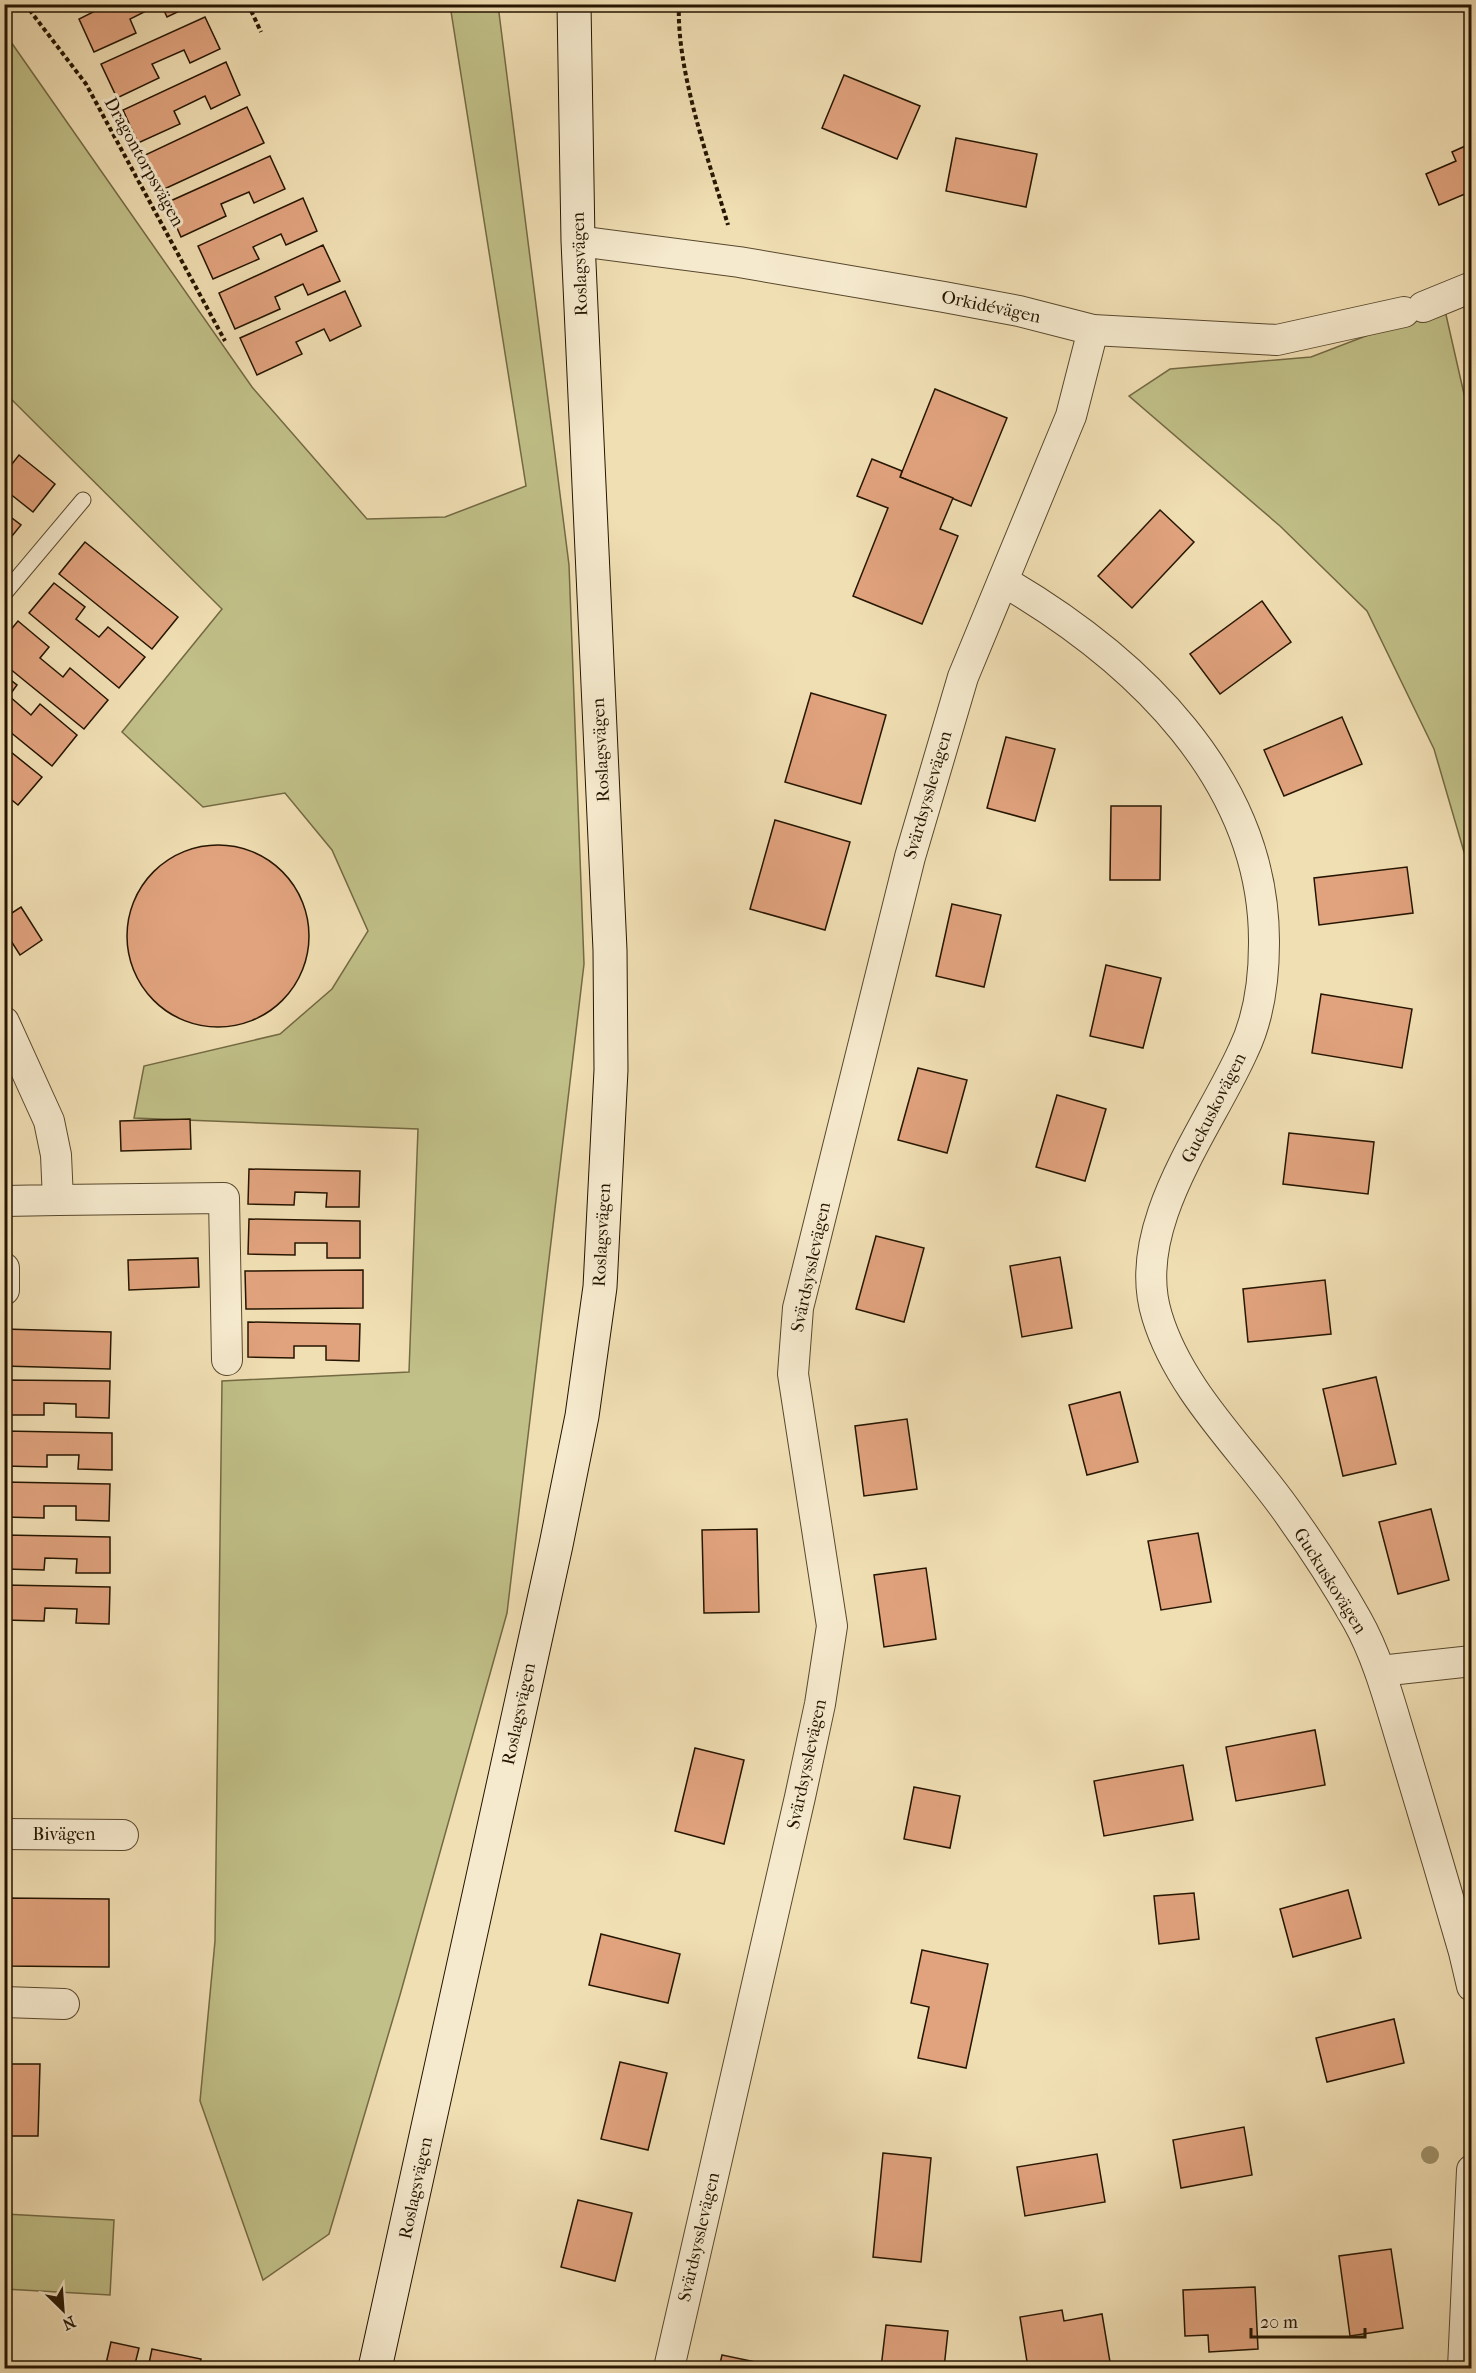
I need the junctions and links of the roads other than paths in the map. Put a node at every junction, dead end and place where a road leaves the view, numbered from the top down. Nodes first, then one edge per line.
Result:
1 (574, 4) edge
2 (591, 4) edge
3 (577, 80) junction
4 (578, 241) junction
5 (1472, 287) edge
6 (1092, 330) junction
7 (83, 500) dead end
8 (1003, 581) junction
9 (4, 594) edge
10 (4, 1022) edge
11 (58, 1200) junction
12 (4, 1201) edge
13 (4, 1268) edge
14 (4, 1290) edge
15 (227, 1360) dead end
16 (1472, 1661) edge
17 (1380, 1671) junction
18 (4, 1834) edge
19 (123, 1835) dead end
20 (1472, 1986) edge
21 (4, 2002) edge
22 (64, 2004) dead end
23 (1472, 2170) edge
24 (375, 2368) edge
25 (669, 2368) edge
26 (1463, 2368) edge

1 - 3 main road, Roslagsvägen
2 - 3 main road, Roslagsvägen
3 - 4 main road, Roslagsvägen
4 - 6 street, Orkidévägen
4 - 24 main road, Roslagsvägen
5 - 6 street, Orkidévägen
6 - 8 street, Svärdsysslevägen
7 - 9 lane
8 - 17 street, Guckuskovägen
8 - 25 street, Svärdsysslevägen
10 - 11 street
11 - 12 street
11 - 15 street
13 - 14 street
16 - 17 street
17 - 20 street, Guckuskovägen
18 - 19 street, Bivägen
21 - 22 street
23 - 26 street

